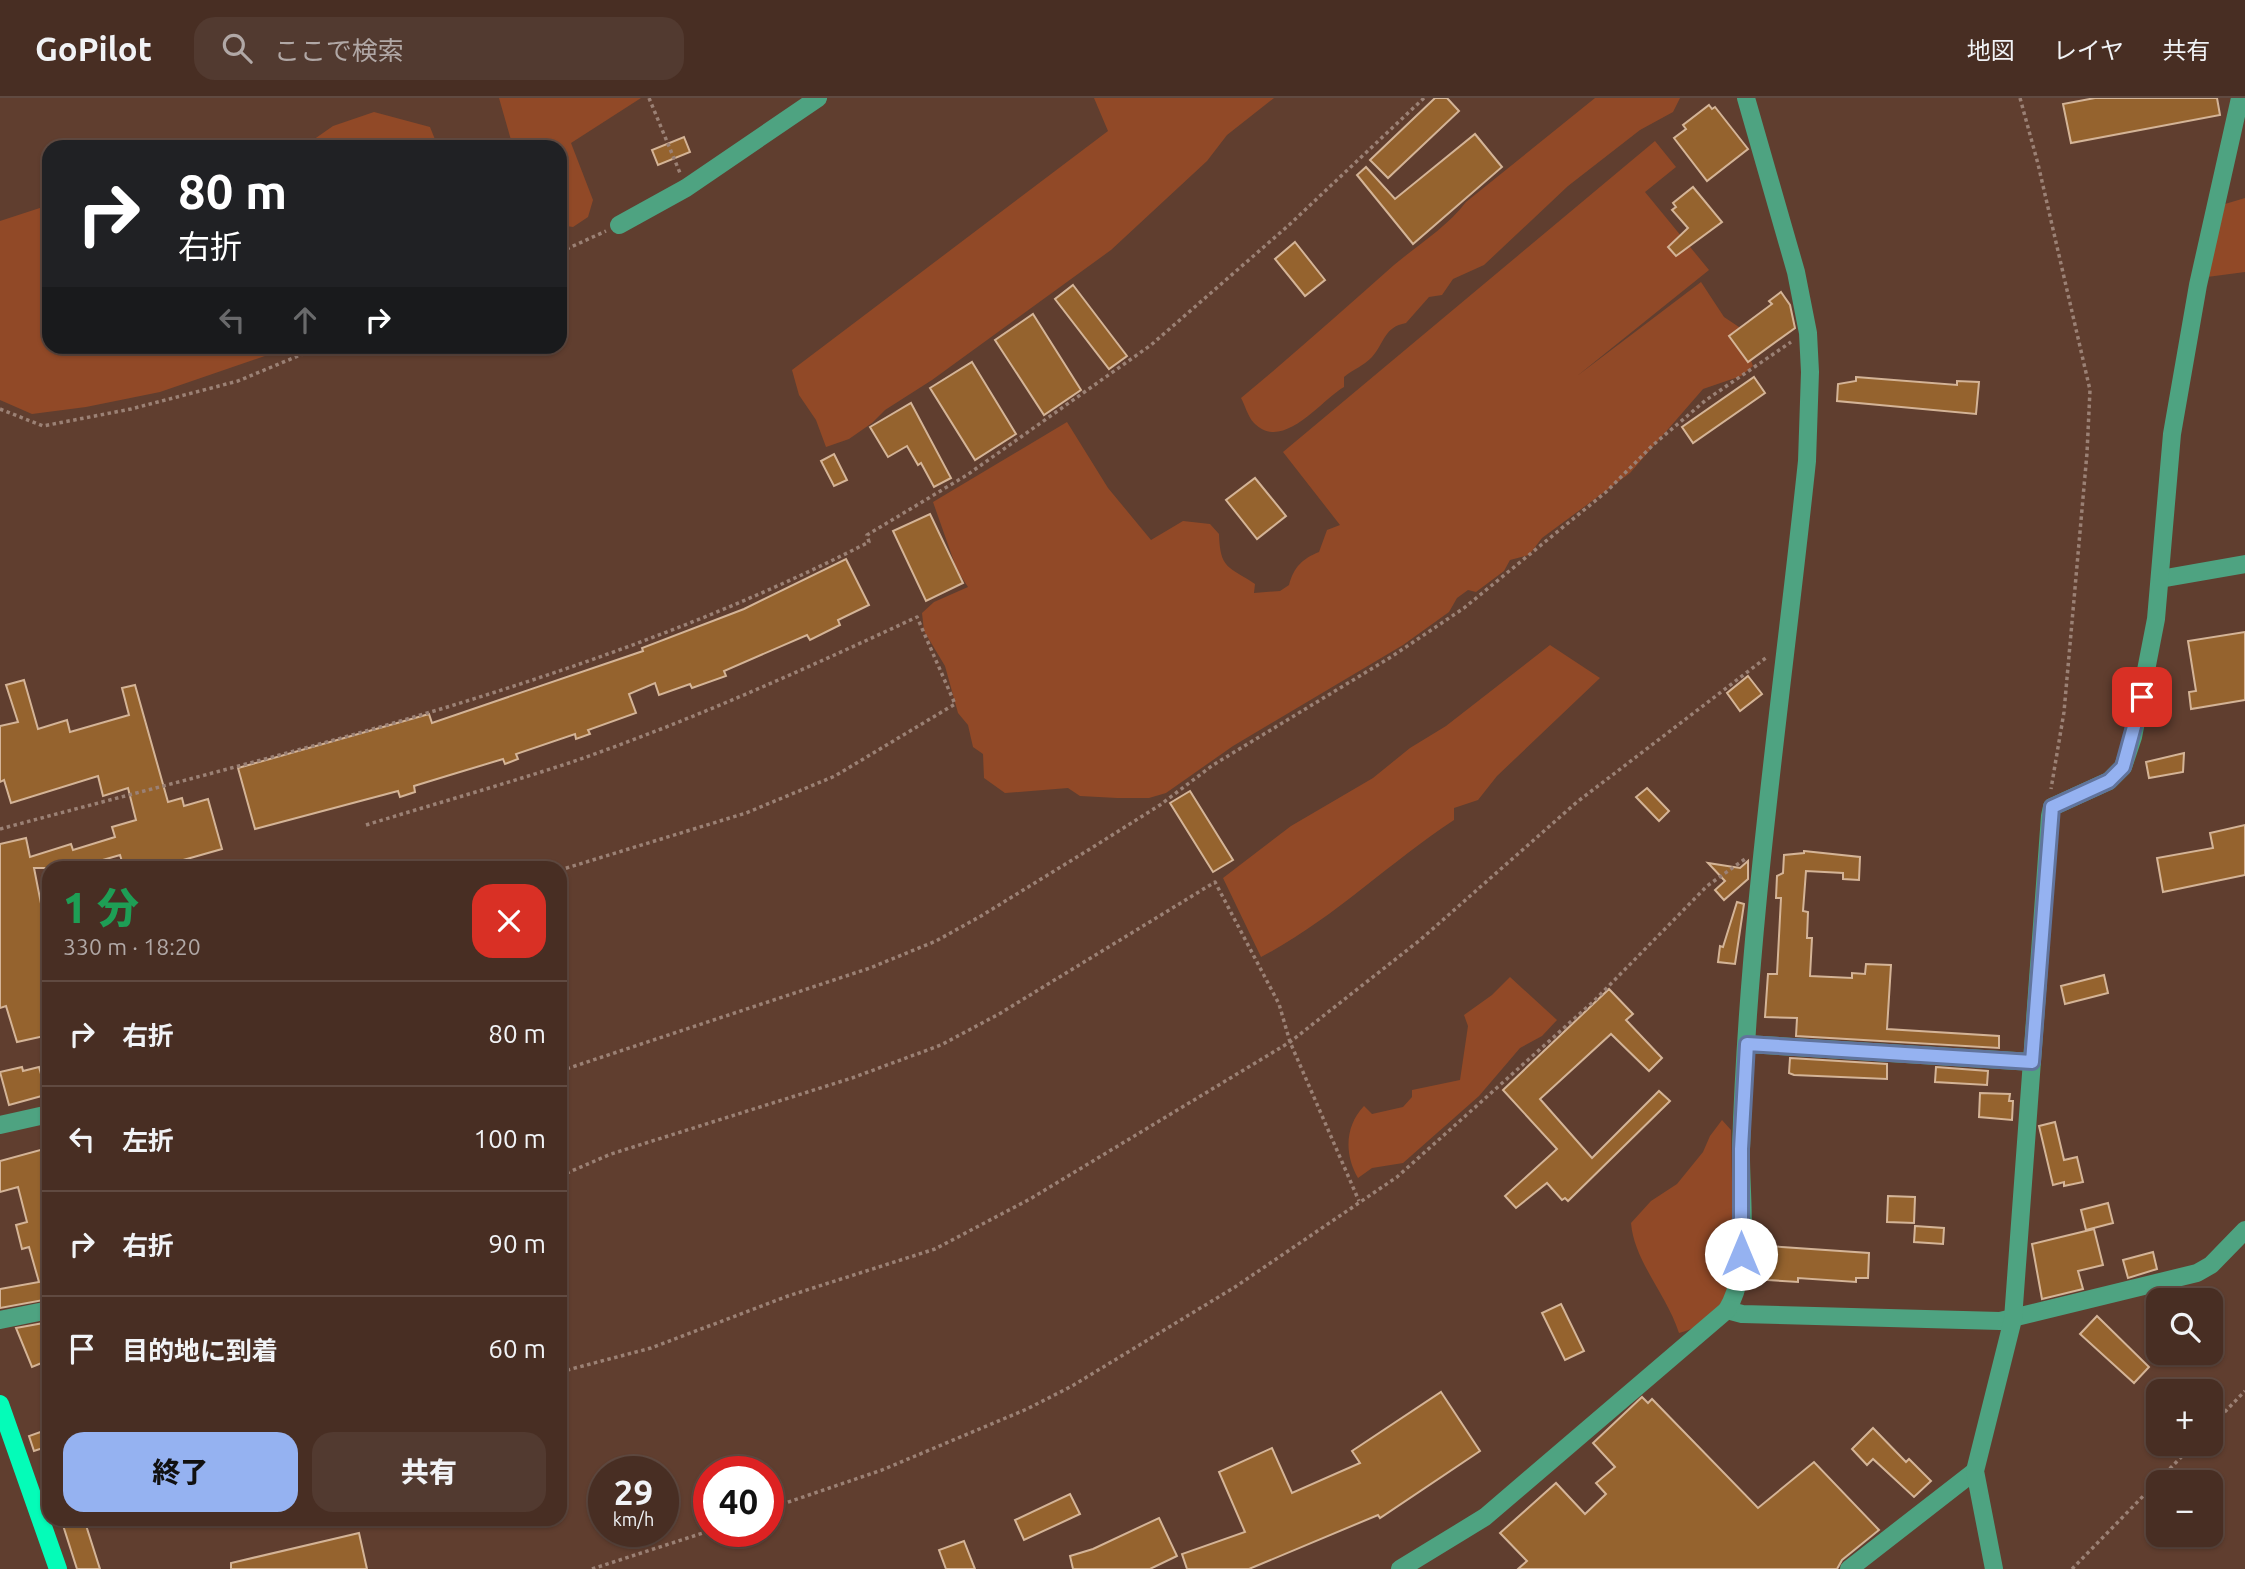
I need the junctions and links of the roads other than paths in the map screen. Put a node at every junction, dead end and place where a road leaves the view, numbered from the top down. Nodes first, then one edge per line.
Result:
1 (818, 98) edge
2 (1746, 98) edge
3 (2240, 98) edge
4 (619, 225) road end
5 (2245, 564) edge
6 (2160, 579) junction
7 (1747, 1044) junction
8 (2032, 1062) junction
9 (42, 1116) edge
10 (0, 1125) edge
11 (2245, 1230) edge
12 (1727, 1310) junction
13 (42, 1311) edge
14 (2013, 1319) junction
15 (0, 1320) edge
16 (0, 1404) edge
17 (1975, 1471) junction
18 (42, 1523) edge
19 (43, 1526) edge
20 (58, 1569) edge
21 (1400, 1569) edge
22 (1849, 1569) edge
23 (1994, 1569) edge

1 - 4 street
2 - 7 street
3 - 6 street
5 - 6 street
6 - 8 street
7 - 8 street
7 - 12 street
8 - 14 street
9 - 10 street
11 - 14 street
12 - 14 street
12 - 21 street
13 - 15 street
14 - 17 street
16 - 18 main road
17 - 22 street
17 - 23 street
19 - 20 main road

